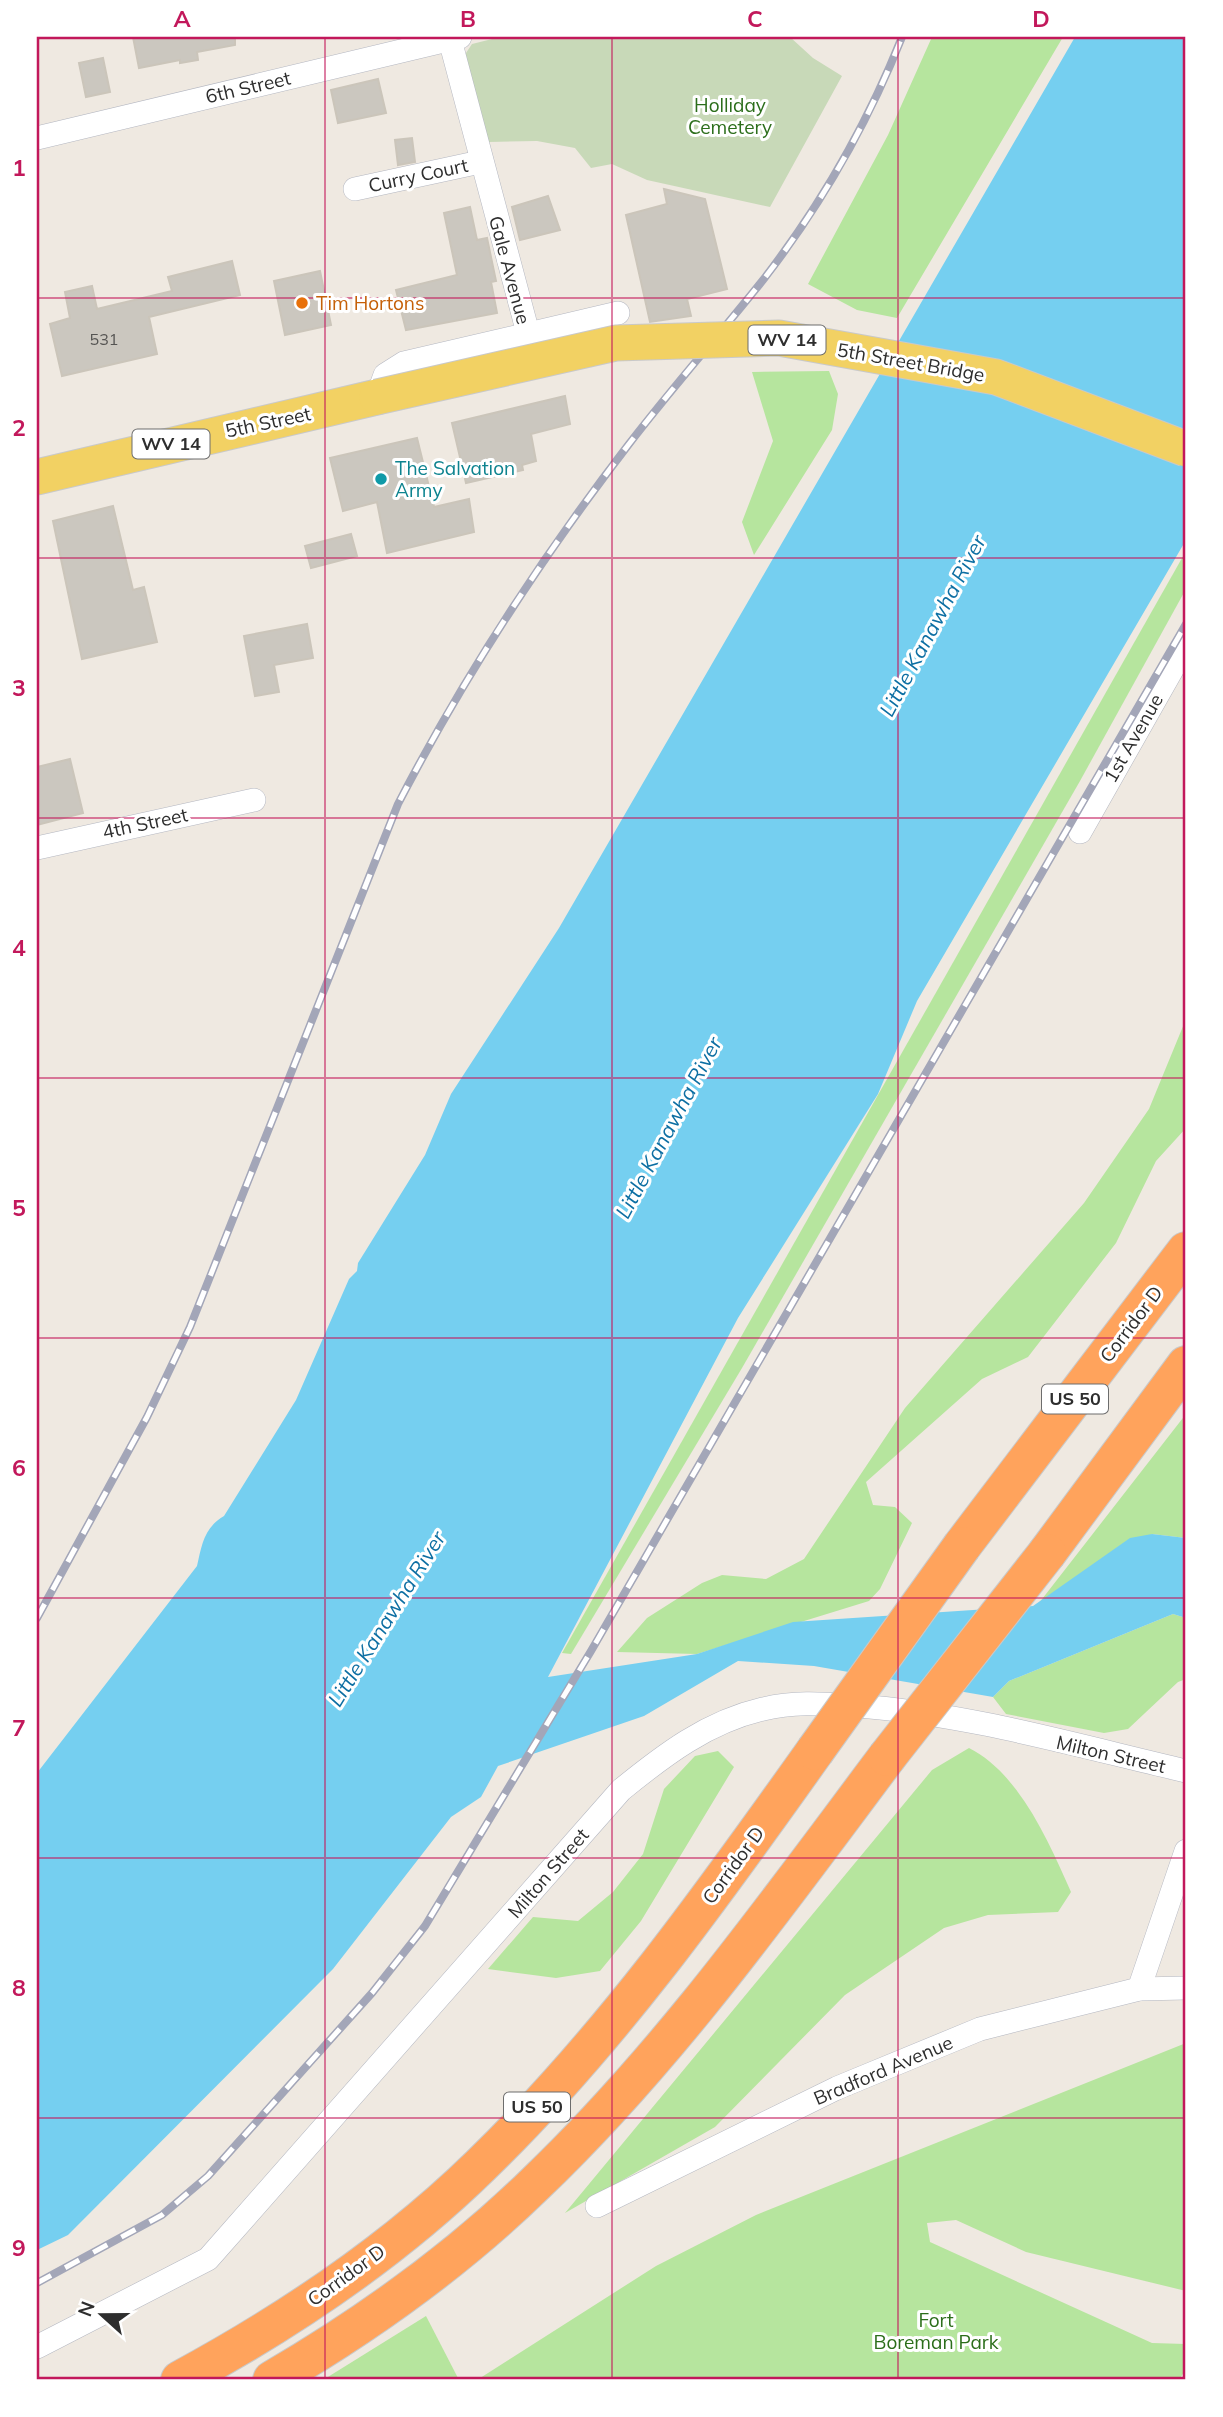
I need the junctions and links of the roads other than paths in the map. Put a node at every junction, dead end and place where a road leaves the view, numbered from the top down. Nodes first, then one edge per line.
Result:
1 (455, 38) edge
2 (37, 138) edge
3 (480, 162) junction
4 (355, 189) dead end
5 (618, 313) dead end
6 (528, 333) junction
7 (377, 397) junction
8 (1186, 449) edge
9 (37, 477) edge
10 (1186, 645) edge
11 (254, 800) dead end
12 (1080, 832) dead end
13 (37, 848) edge
14 (1186, 1220) edge
15 (1186, 1251) edge
16 (1186, 1365) edge
17 (1089, 1380) junction
18 (1186, 1771) edge
19 (1186, 1851) edge
20 (1186, 1988) edge
21 (1139, 1989) junction
22 (597, 2206) dead end
23 (37, 2347) edge
24 (180, 2380) edge
25 (272, 2380) edge

1 - 2 street, 6th Street
1 - 3 street, Gale Avenue
3 - 4 street, Curry Court
3 - 6 street, Gale Avenue
5 - 6 street
6 - 7 street, Gale Avenue
7 - 8 main road, 5th Street Bridge / WV 14, bridge
7 - 9 main road, 5th Street / WV 14
10 - 12 street, 1st Avenue
11 - 13 street, 4th Street
14 - 17 highway
15 - 17 highway, Corridor D / US 50
16 - 25 highway, US 50, bridge
17 - 24 highway, Corridor D / US 50, bridge
18 - 23 street, Milton Street
19 - 21 street
20 - 21 street, Bradford Avenue
21 - 22 street, Bradford Avenue

